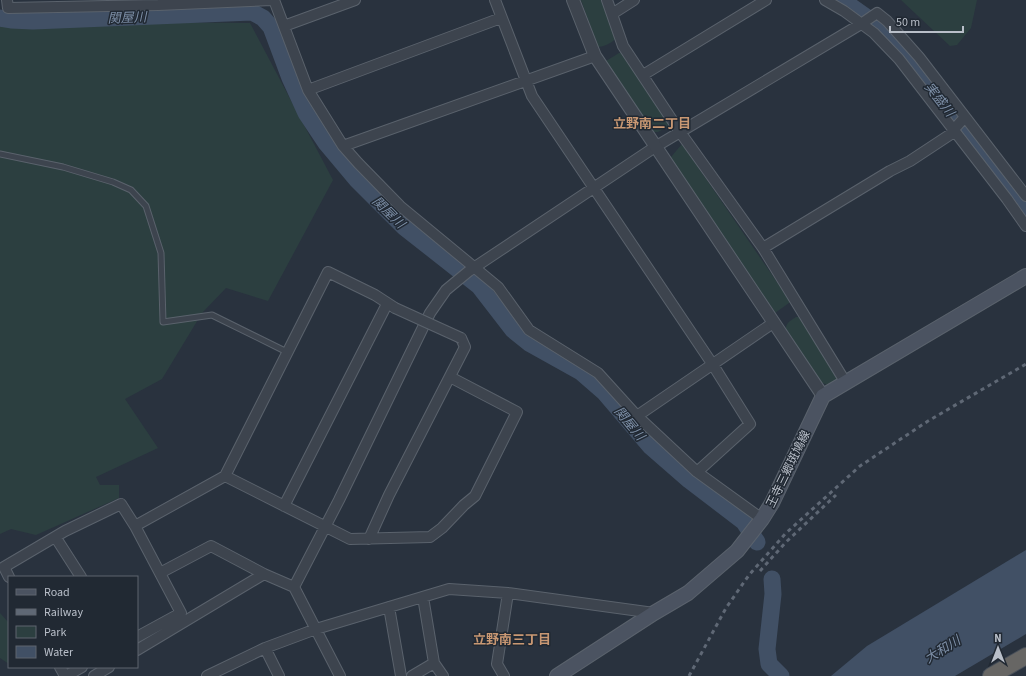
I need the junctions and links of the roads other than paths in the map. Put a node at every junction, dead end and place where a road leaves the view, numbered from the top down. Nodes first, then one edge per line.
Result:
1 (7, 0) edge
2 (273, 0) edge
3 (355, 0) edge
4 (495, 0) edge
5 (573, 0) edge
6 (606, 0) edge
7 (634, 0) edge
8 (766, 0) edge
9 (825, 0) edge
10 (612, 14) junction
11 (501, 18) junction
12 (863, 22) junction
13 (284, 26) junction
14 (595, 56) junction
15 (643, 75) junction
16 (525, 80) junction
17 (308, 90) junction
18 (965, 117) junction
19 (955, 130) junction
20 (680, 132) junction
21 (343, 146) junction
22 (655, 146) junction
23 (0, 154) edge
24 (594, 188) junction
25 (1026, 196) edge
26 (1026, 226) edge
27 (763, 248) junction
28 (472, 270) junction
29 (1026, 276) edge
30 (391, 306) junction
31 (773, 323) junction
32 (287, 352) junction
33 (713, 365) junction
34 (450, 377) junction
35 (846, 383) junction
36 (823, 396) junction
37 (637, 416) junction
38 (696, 472) junction
39 (224, 476) junction
40 (284, 506) junction
41 (135, 526) junction
42 (326, 526) junction
43 (755, 528) junction
44 (56, 538) junction
45 (369, 539) junction
46 (160, 573) junction
47 (264, 574) junction
48 (8, 576) edge
49 (80, 576) edge
50 (294, 587) junction
51 (508, 593) junction
52 (423, 596) junction
53 (389, 607) junction
54 (654, 613) junction
55 (316, 628) junction
56 (138, 636) edge
57 (264, 648) junction
58 (138, 649) edge
59 (1026, 656) edge
60 (434, 663) junction
61 (80, 668) edge
62 (107, 668) edge
63 (211, 675) edge
64 (65, 676) edge
65 (94, 676) edge
66 (279, 676) edge
67 (340, 676) edge
68 (402, 676) edge
69 (412, 676) edge
70 (443, 676) edge
71 (504, 676) edge
72 (557, 676) edge
73 (991, 676) edge

1 - 2 street
2 - 13 street
3 - 13 street
4 - 11 street
5 - 14 street
6 - 10 street
7 - 10 street
8 - 15 street
9 - 12 street
10 - 15 street
11 - 16 street
11 - 17 street
12 - 18 street
12 - 19 street
12 - 20 street
13 - 17 street
14 - 16 street
14 - 22 street
15 - 20 street
16 - 21 street
16 - 24 street
17 - 21 street
18 - 19 street
18 - 25 street
19 - 26 street
19 - 27 street
20 - 22 street
20 - 27 street
21 - 28 street
22 - 24 street
22 - 31 street
23 - 32 lane
24 - 28 street
24 - 33 street
27 - 35 street
28 - 37 street
28 - 42 street
29 - 35 main road
30 - 32 street
30 - 34 street, bridge
30 - 40 street
31 - 33 street
31 - 36 street
32 - 39 street
33 - 37 street
33 - 38 street
34 - 45 street
34 - 45 street
35 - 36 main road
36 - 43 main road, 王寺三郷斑鳩線
37 - 38 street
38 - 43 street
39 - 40 street
39 - 41 street
40 - 42 street
41 - 44 street
41 - 46 street
42 - 45 street
42 - 50 street
43 - 54 main road, 王寺三郷斑鳩線
44 - 48 street
44 - 49 street
46 - 47 street
46 - 56 street
47 - 50 street
47 - 58 street
50 - 55 street
51 - 52 street
51 - 54 street
51 - 71 street
52 - 53 street
52 - 60 street
53 - 55 street
53 - 68 street
54 - 72 main road, 王寺三郷斑鳩線
55 - 57 street
55 - 67 street
57 - 63 street
57 - 66 street
59 - 73 highway
60 - 69 street
60 - 70 street
61 - 64 street
62 - 65 street

